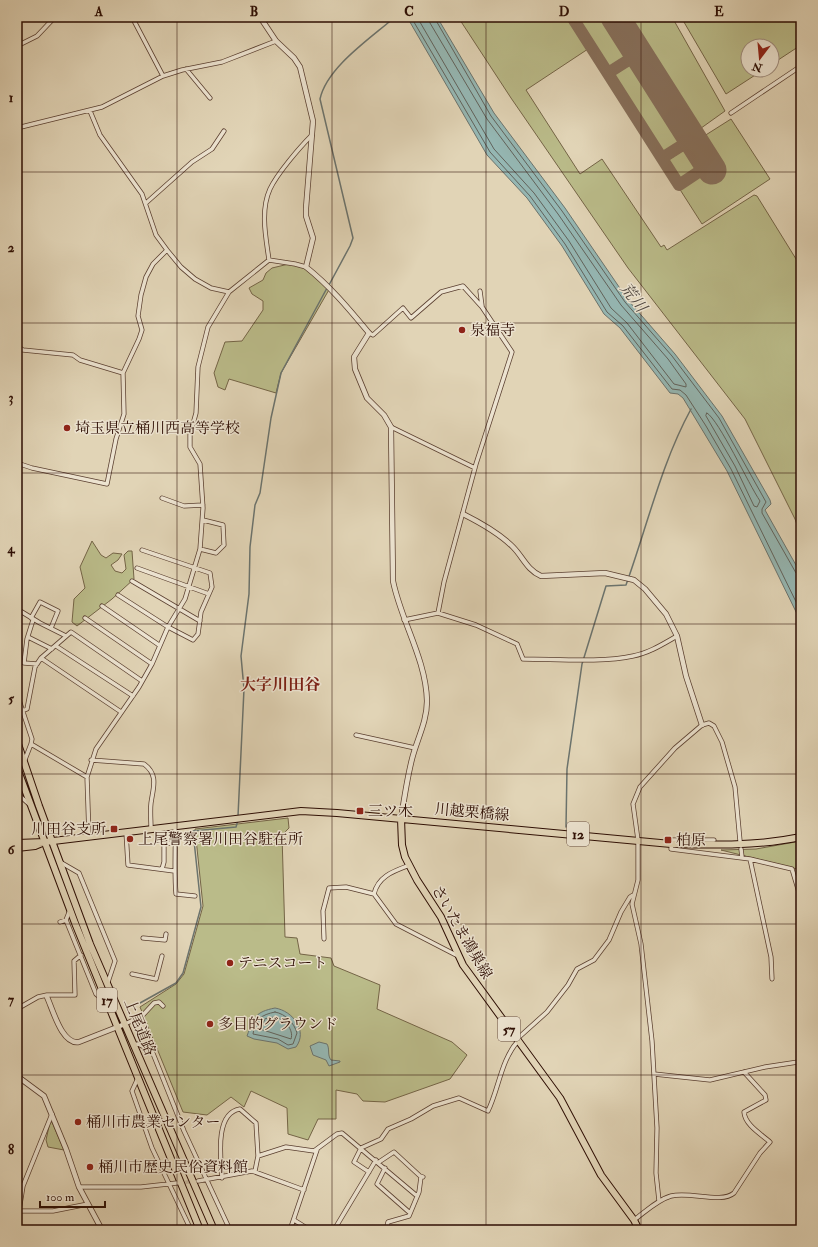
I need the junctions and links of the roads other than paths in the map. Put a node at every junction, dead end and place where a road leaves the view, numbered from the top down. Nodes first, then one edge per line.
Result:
1 (55, 17) edge
2 (132, 17) edge
3 (260, 17) edge
4 (276, 41) junction
5 (17, 46) edge
6 (801, 66) edge
7 (186, 70) junction
8 (163, 76) junction
9 (210, 98) dead end
10 (90, 111) junction
11 (731, 113) dead end
12 (17, 116) edge
13 (19, 127) edge
14 (224, 131) dead end
15 (312, 135) junction
16 (146, 203) junction
17 (167, 250) junction
18 (270, 260) junction
19 (306, 267) junction
20 (480, 291) dead end
21 (229, 292) junction
22 (482, 307) junction
23 (369, 332) junction
24 (17, 346) edge
25 (123, 373) junction
26 (391, 427) junction
27 (17, 463) edge
28 (475, 468) junction
29 (162, 498) dead end
30 (203, 505) junction
31 (463, 514) junction
32 (203, 520) junction
33 (200, 549) junction
34 (142, 550) dead end
35 (138, 568) dead end
36 (194, 568) junction
37 (132, 581) dead end
38 (189, 587) junction
39 (118, 594) dead end
40 (209, 594) junction
41 (102, 606) dead end
42 (17, 609) edge
43 (179, 611) junction
44 (438, 614) junction
45 (85, 618) dead end
46 (32, 619) junction
47 (404, 620) junction
48 (200, 621) junction
49 (168, 627) junction
50 (51, 628) junction
51 (66, 636) junction
52 (677, 636) junction
53 (28, 637) junction
54 (159, 645) junction
55 (56, 646) junction
56 (52, 649) junction
57 (41, 658) junction
58 (37, 664) junction
59 (152, 664) junction
60 (142, 681) junction
61 (17, 694) edge
62 (132, 696) junction
63 (22, 711) junction
64 (121, 712) junction
65 (702, 725) junction
66 (356, 735) dead end
67 (17, 741) edge
68 (31, 744) junction
69 (415, 748) junction
70 (91, 760) junction
71 (24, 762) junction
72 (17, 768) edge
73 (87, 777) junction
74 (17, 787) edge
75 (21, 797) junction
76 (31, 806) junction
77 (401, 819) junction
78 (17, 824) edge
79 (175, 826) junction
80 (151, 829) junction
81 (126, 832) junction
82 (89, 836) junction
83 (801, 837) edge
84 (638, 840) junction
85 (714, 840) dead end
86 (52, 841) junction
87 (740, 841) dead end
88 (45, 842) junction
89 (176, 842) junction
90 (17, 844) edge
91 (671, 844) junction
92 (17, 848) edge
93 (741, 849) dead end
94 (742, 857) junction
95 (750, 859) junction
96 (60, 862) junction
97 (410, 865) junction
98 (162, 870) junction
99 (174, 871) junction
100 (374, 894) junction
101 (633, 895) junction
102 (195, 896) dead end
103 (801, 899) edge
104 (70, 910) junction
105 (66, 920) junction
106 (60, 922) dead end
107 (166, 934) dead end
108 (143, 938) dead end
109 (324, 939) dead end
110 (80, 955) junction
111 (162, 956) dead end
112 (458, 956) junction
113 (132, 974) dead end
114 (772, 979) dead end
115 (108, 982) junction
116 (47, 997) dead end
117 (107, 1000) junction
118 (162, 1006) dead end
119 (17, 1009) edge
120 (125, 1024) junction
121 (118, 1027) junction
122 (518, 1040) junction
123 (133, 1044) junction
124 (798, 1062) dead end
125 (744, 1072) junction
126 (654, 1074) junction
127 (17, 1076) edge
128 (138, 1078) junction
129 (52, 1114) junction
130 (361, 1148) junction
131 (317, 1150) junction
132 (258, 1156) junction
133 (378, 1161) junction
134 (385, 1168) junction
135 (255, 1171) junction
136 (370, 1172) junction
137 (222, 1178) junction
138 (207, 1180) junction
139 (198, 1181) tunnel mouth
140 (177, 1183) tunnel mouth
141 (170, 1184) junction
142 (79, 1187) junction
143 (304, 1190) junction
144 (417, 1196) junction
145 (659, 1201) junction
146 (88, 1204) junction
147 (18, 1211) edge
148 (410, 1213) junction
149 (294, 1220) junction
150 (634, 1220) junction
151 (17, 1223) edge
152 (102, 1230) edge
153 (191, 1230) edge
154 (200, 1230) edge
155 (214, 1230) edge
156 (230, 1230) edge
157 (290, 1230) edge
158 (310, 1230) edge
159 (334, 1230) edge
160 (386, 1230) edge
161 (639, 1230) edge

1 - 5 street
2 - 8 street
3 - 4 street
4 - 7 street
4 - 15 street
6 - 11 street
7 - 8 street
7 - 9 street
8 - 10 street
10 - 13 street
10 - 16 street
12 - 13 street
14 - 16 street
15 - 18 street
15 - 19 street
16 - 17 street
17 - 21 street
17 - 25 street
18 - 19 street
18 - 21 street
19 - 23 street
20 - 22 street
21 - 30 street
22 - 23 street
22 - 28 street
23 - 26 street
24 - 25 street
25 - 27 street
26 - 28 street
26 - 47 street
28 - 31 street
29 - 30 street
30 - 32 street
31 - 44 street
31 - 52 street
32 - 33 street
32 - 33 street
33 - 36 street
34 - 36 street
35 - 38 street
36 - 38 street
36 - 40 street
37 - 43 street
38 - 40 street
38 - 43 street
39 - 49 street
40 - 48 street
41 - 54 street
42 - 46 street
43 - 48 street
43 - 49 street
44 - 47 street
44 - 52 street
45 - 59 street
46 - 50 street
46 - 50 street
46 - 53 street
47 - 69 street
48 - 49 street
49 - 54 street
50 - 51 street
51 - 55 street
51 - 60 street
52 - 65 street
53 - 56 street
53 - 58 street
54 - 59 street
55 - 56 street
55 - 62 street
56 - 57 street
57 - 58 street
57 - 64 street
58 - 63 street
59 - 60 street
60 - 62 street
61 - 63 street
62 - 64 street
63 - 68 street
64 - 70 street
65 - 84 street
65 - 87 street
66 - 69 street
67 - 71 main road, 上尾道路 / 17
68 - 71 street
68 - 73 street
69 - 77 street
70 - 73 street
70 - 80 street
71 - 86 main road, 上尾道路 / 17
72 - 76 main road, 上尾道路 / 17
73 - 82 street
74 - 75 street
75 - 76 street
75 - 78 street
76 - 88 main road, 上尾道路 / 17
77 - 79 main road, 川越栗橋線 / 12
77 - 84 main road, 川越栗橋線 / 12
77 - 97 main road, さいたま鴻巣線 / 57
79 - 80 main road, 川越栗橋線 / 12
79 - 89 street
80 - 81 main road, 川越栗橋線 / 12
81 - 82 main road, 川越栗橋線 / 12
81 - 98 street
82 - 86 main road, 川越栗橋線 / 12
83 - 91 main road, 川越栗橋線 / 12
84 - 91 main road, 川越栗橋線 / 12
84 - 101 street
85 - 91 street
86 - 88 main road, 川越栗橋線 / 12
86 - 96 main road, 上尾道路 / 17
88 - 90 main road, 川越栗橋線 / 12
88 - 92 main road, 川越栗橋線 / 12
88 - 104 main road, 上尾道路 / 17
89 - 98 street
89 - 99 street
91 - 94 street
93 - 94 street
94 - 95 street
95 - 103 street
95 - 114 street
96 - 115 main road, 上尾道路 / 17
96 - 115 street
97 - 100 street
97 - 112 main road, さいたま鴻巣線 / 57
98 - 99 street
99 - 102 street
100 - 109 street
100 - 112 street
101 - 122 street
101 - 126 street
104 - 105 street
104 - 117 main road, 上尾道路 / 17
105 - 106 street
105 - 110 street
107 - 108 street
110 - 117 street
110 - 119 street
111 - 113 street
112 - 122 main road, さいたま鴻巣線 / 57
115 - 120 main road, 上尾道路 / 17
116 - 121 street
117 - 121 main road, 上尾道路 / 17
118 - 120 street
120 - 121 street
120 - 123 main road, 上尾道路 / 17
121 - 128 main road, 上尾道路 / 17
122 - 130 street
122 - 150 main road, さいたま鴻巣線 / 57
123 - 138 street
123 - 155 main road, 上尾道路 / 17
124 - 125 street
125 - 126 street
125 - 145 street
126 - 145 street
127 - 129 street
128 - 141 street
128 - 154 main road, 上尾道路 / 17
129 - 142 street
129 - 147 street
130 - 131 street
130 - 133 street
130 - 136 street
131 - 132 street
131 - 143 street
132 - 135 street
132 - 137 street
133 - 134 street
133 - 136 street
133 - 144 street
134 - 144 street
134 - 148 street
135 - 137 street
135 - 143 street
136 - 159 street
137 - 138 street
138 - 139 street
138 - 156 street
140 - 141 street
141 - 142 street
141 - 153 street
142 - 146 street
143 - 149 street
144 - 148 street
145 - 150 street
146 - 147 street
146 - 152 street
147 - 151 street
148 - 160 street
149 - 157 street
149 - 158 street
150 - 161 main road, さいたま鴻巣線 / 57

